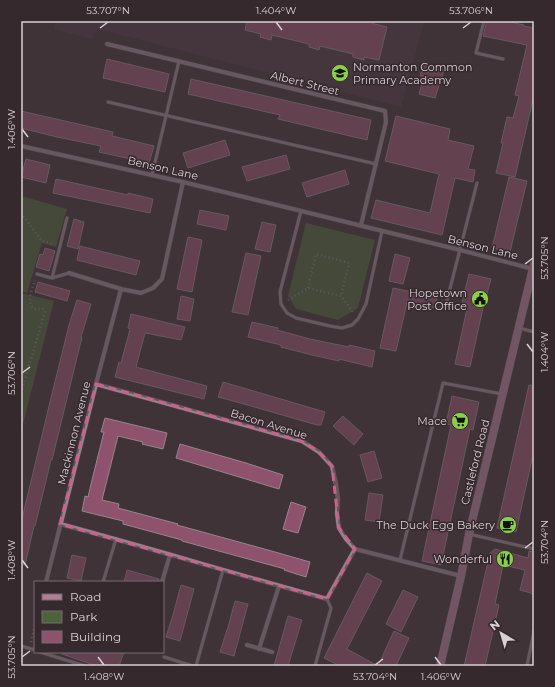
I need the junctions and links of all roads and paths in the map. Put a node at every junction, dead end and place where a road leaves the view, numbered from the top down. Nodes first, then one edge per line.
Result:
1 (484, 21) edge
2 (107, 44) dead end
3 (503, 59) dead end
4 (179, 61) junction
5 (108, 102) dead end
6 (166, 116) junction
7 (21, 146) edge
8 (376, 164) junction
9 (152, 175) junction
10 (183, 182) junction
11 (477, 183) dead end
12 (301, 211) junction
13 (21, 213) edge
14 (67, 218) dead end
15 (360, 226) junction
16 (382, 231) junction
17 (60, 246) junction
18 (460, 250) junction
19 (534, 267) edge
20 (36, 274) joint
21 (69, 274) joint
22 (52, 278) junction
23 (121, 288) junction
24 (308, 288) junction
25 (341, 296) junction
26 (281, 304) junction
27 (445, 308) dead end
28 (358, 319) junction
29 (519, 328) junction
30 (534, 332) edge
31 (21, 374) edge
32 (25, 377) junction
33 (96, 384) junction
34 (21, 393) edge
35 (503, 394) junction
36 (60, 524) junction
37 (469, 534) junction
38 (116, 539) junction
39 (356, 549) junction
40 (534, 549) edge
41 (170, 555) junction
42 (400, 560) junction
43 (223, 570) junction
44 (461, 576) junction
45 (46, 581) edge
46 (103, 581) edge
47 (162, 581) edge
48 (279, 586) junction
49 (328, 599) junction
50 (34, 630) edge
51 (534, 631) edge
52 (247, 645) dead end
53 (21, 646) edge
54 (29, 649) junction
55 (259, 649) junction
56 (34, 650) edge
57 (272, 652) dead end
58 (43, 653) edge
59 (164, 657) dead end
60 (68, 661) junction
61 (66, 666) edge
62 (85, 666) edge
63 (194, 666) edge
64 (315, 666) edge
65 (440, 666) edge
66 (527, 666) edge

1 - 3 lane
2 - 4 street, Albert Street
4 - 6 lane
4 - 8 street, Albert Street
5 - 6 lane
6 - 8 lane
6 - 9 lane
7 - 9 street, Benson Lane
8 - 15 street, Albert Street
9 - 10 street, Benson Lane
10 - 12 street, Benson Lane
10 - 23 street
11 - 18 lane
12 - 15 street, Benson Lane
12 - 26 lane
13 - 17 path
14 - 17 lane
15 - 16 street, Benson Lane
16 - 18 street, Benson Lane
16 - 28 lane
17 - 22 lane
18 - 19 street, Benson Lane
18 - 27 lane
19 - 29 street, Castleford Road
20 - 22 lane
20 - 32 path
21 - 22 lane
21 - 23 street
23 - 33 street, Mackinnon Avenue
24 - 25 path
24 - 25 path
24 - 26 path
25 - 28 path
26 - 28 lane
29 - 30 lane
29 - 35 street, Castleford Road
31 - 32 path
32 - 34 path
33 - 36 street, Mackinnon Avenue
33 - 39 street, Bacon Avenue
35 - 37 street, Castleford Road
35 - 42 lane
36 - 38 street
36 - 45 street, Mackinnon Avenue
37 - 40 lane
37 - 44 street, Castleford Road
38 - 41 street
38 - 46 lane
39 - 42 street
39 - 49 street
41 - 43 street
41 - 47 street
42 - 44 street
43 - 48 street
43 - 63 lane
44 - 65 street, Castleford Road
48 - 49 street
48 - 55 street
49 - 64 lane
50 - 54 path
51 - 66 lane
52 - 55 street
53 - 54 lane
54 - 56 lane
55 - 57 street
58 - 60 lane
59 - 63 lane
60 - 61 lane
60 - 62 lane

